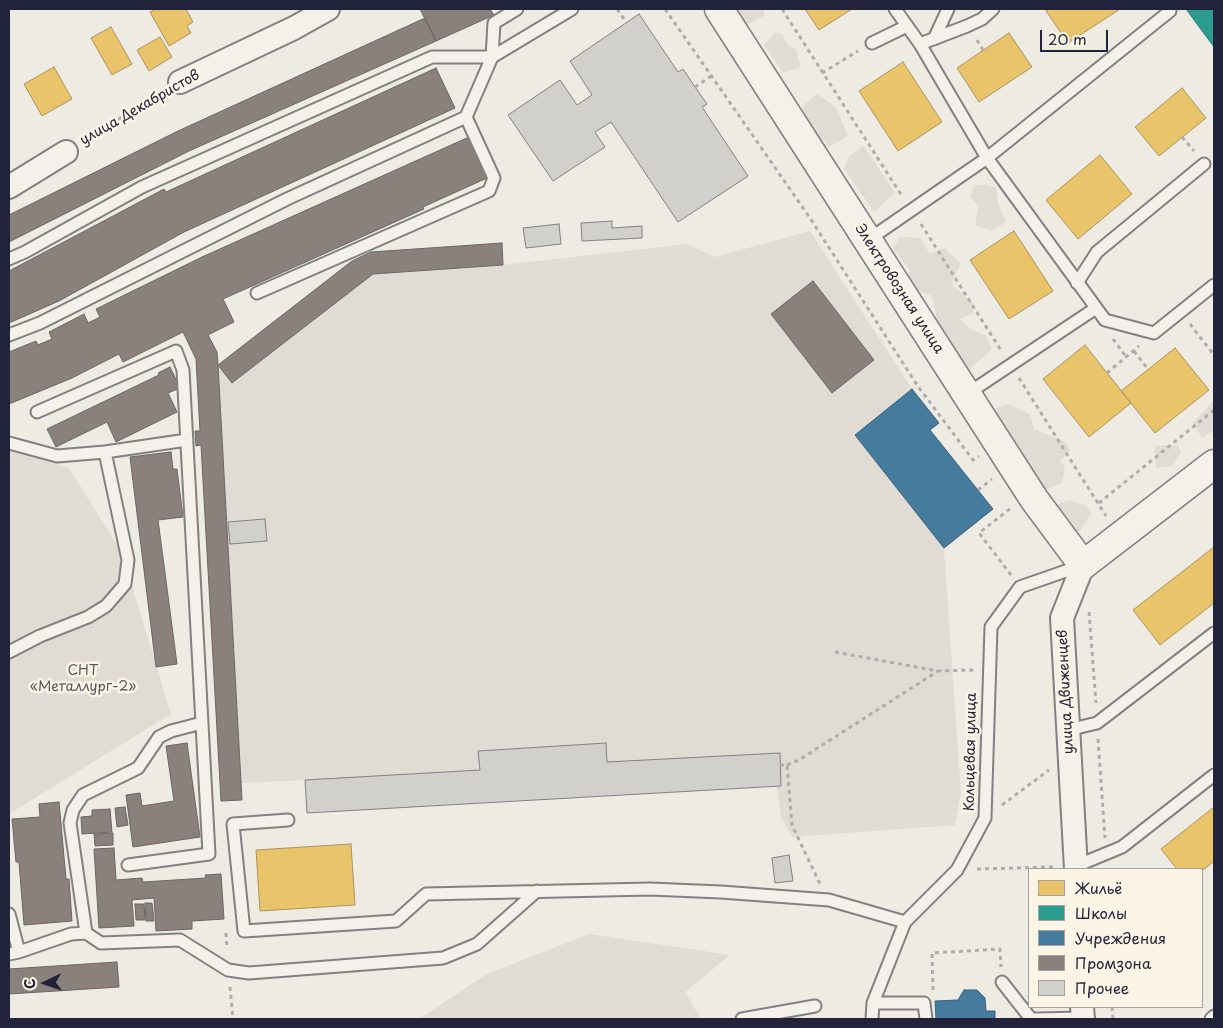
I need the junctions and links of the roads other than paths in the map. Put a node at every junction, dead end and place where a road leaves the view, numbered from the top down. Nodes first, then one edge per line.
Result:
1 (328, 9) edge
2 (517, 9) edge
3 (572, 9) edge
4 (719, 9) edge
5 (894, 9) edge
6 (948, 9) edge
7 (975, 9) edge
8 (993, 9) edge
9 (1170, 11) dead end
10 (982, 19) junction
11 (906, 26) junction
12 (934, 39) junction
13 (872, 43) road end
14 (920, 44) junction
15 (492, 57) junction
16 (180, 82) road end
17 (466, 117) junction
18 (66, 152) road end
19 (987, 158) junction
20 (1204, 164) dead end
21 (9, 187) edge
22 (868, 240) junction
23 (9, 259) edge
24 (1077, 283) junction
25 (1214, 285) edge
26 (257, 293) dead end
27 (1096, 308) junction
28 (9, 335) edge
29 (967, 394) junction
30 (37, 412) dead end
31 (187, 440) junction
32 (9, 443) edge
33 (105, 452) junction
34 (1214, 464) edge
35 (1084, 565) junction
36 (1214, 632) edge
37 (9, 652) edge
38 (202, 723) junction
39 (1068, 730) junction
40 (1214, 775) edge
41 (288, 820) dead end
42 (128, 865) dead end
43 (1076, 868) edge
44 (537, 892) junction
45 (9, 914) edge
46 (905, 922) junction
47 (86, 933) junction
48 (14, 953) edge
49 (1002, 982) road end
50 (873, 1003) junction
51 (815, 1006) dead end
52 (1083, 1015) edge
53 (1214, 1016) edge
54 (742, 1019) edge
55 (872, 1019) edge
56 (926, 1019) edge
57 (1031, 1019) edge
58 (1035, 1019) edge
59 (1211, 1019) edge

1 - 16 street, улица Декабристов
2 - 15 lane
3 - 15 lane
4 - 22 street, Электровозная улица
5 - 11 lane
6 - 12 lane
7 - 10 lane
8 - 10 lane
9 - 19 lane
10 - 12 lane
11 - 13 lane
11 - 14 lane
12 - 14 lane
14 - 19 lane
15 - 17 lane
15 - 23 lane
17 - 26 lane
17 - 28 lane
18 - 21 street, улица Декабристов
19 - 22 lane
19 - 24 lane
20 - 24 lane
22 - 29 street, Электровозная улица
24 - 27 lane
25 - 27 lane
27 - 29 lane
29 - 35 street, Электровозная улица
30 - 31 lane
31 - 33 lane
31 - 38 lane
32 - 33 lane
33 - 37 lane
34 - 35 street
35 - 39 street, улица Движенцев
35 - 46 lane, Кольцевая улица
36 - 39 lane
38 - 42 lane
38 - 47 lane
39 - 43 street, улица Движенцев
40 - 43 lane
41 - 44 lane
44 - 46 lane
44 - 47 lane
45 - 48 lane
46 - 50 lane, Кольцевая улица
47 - 48 lane
49 - 57 lane
50 - 55 lane, Кольцевая улица
50 - 56 lane
51 - 54 lane
52 - 58 lane
53 - 59 lane

